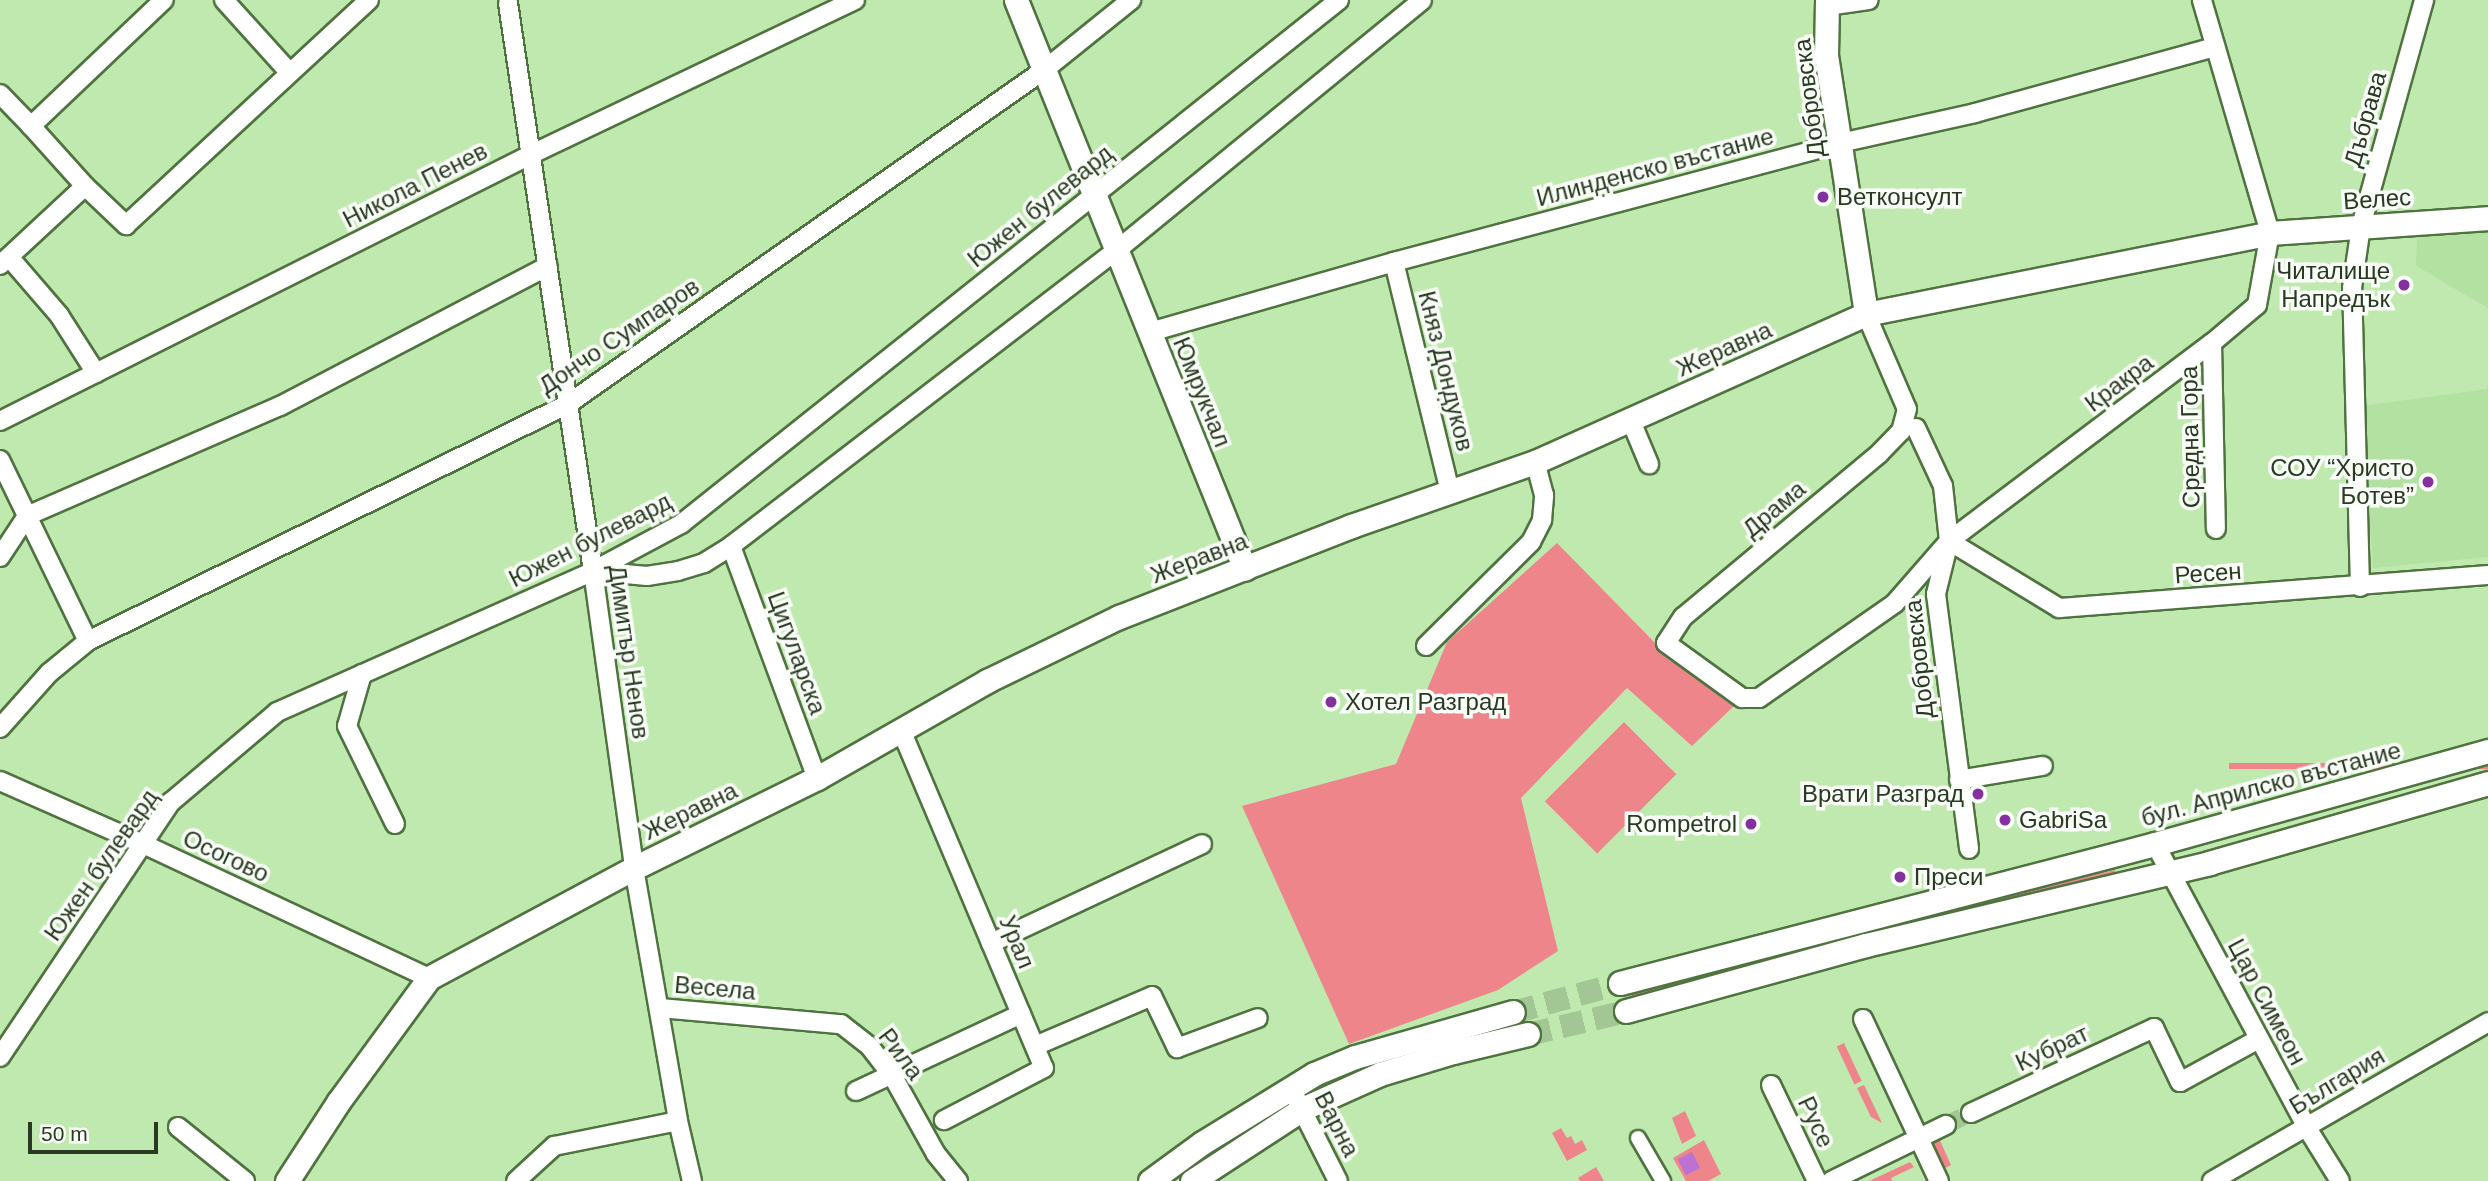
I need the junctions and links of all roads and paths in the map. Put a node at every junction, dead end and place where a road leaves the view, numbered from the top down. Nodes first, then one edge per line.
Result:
1 (164, 0) edge
2 (224, 0) edge
3 (369, 0) edge
4 (855, 0) edge
5 (1016, 0) edge
6 (1131, 0) edge
7 (1339, 0) edge
8 (1422, 0) edge
9 (1869, 0) edge
10 (2202, 0) edge
11 (2424, 0) edge
12 (508, 1) edge
13 (1827, 3) edge
14 (2216, 47) junction
15 (1044, 70) junction
16 (290, 73) junction
17 (0, 94) edge
18 (31, 126) junction
19 (1840, 143) junction
20 (532, 154) junction
21 (85, 186) junction
22 (1096, 199) junction
23 (2488, 218) edge
24 (2361, 226) junction
25 (2270, 233) junction
26 (1114, 242) junction
27 (4, 261) edge
28 (1394, 262) junction
29 (548, 266) junction
30 (1866, 314) junction
31 (1150, 332) junction
32 (2212, 343) junction
33 (96, 373) junction
34 (568, 404) junction
35 (0, 421) edge
36 (1631, 421) junction
37 (1916, 428) dead end
38 (0, 460) edge
39 (1535, 462) junction
40 (1648, 464) dead end
41 (1450, 492) junction
42 (27, 516) junction
43 (2216, 529) dead end
44 (1949, 541) junction
45 (731, 546) junction
46 (0, 556) edge
47 (1245, 569) junction
48 (593, 571) junction
49 (2488, 575) edge
50 (2360, 587) junction
51 (88, 641) junction
52 (1666, 643) joint
53 (1426, 646) dead end
54 (362, 674) junction
55 (0, 728) edge
56 (901, 730) junction
57 (2488, 751) edge
58 (2043, 766) dead end
59 (817, 778) junction
60 (1959, 780) junction
61 (0, 781) edge
62 (2488, 783) edge
63 (395, 824) dead end
64 (143, 844) junction
65 (1202, 844) dead end
66 (2155, 844) junction
67 (1969, 849) dead end
68 (634, 869) junction
69 (2171, 873) junction
70 (991, 943) junction
71 (429, 978) junction
72 (1620, 983) tunnel mouth
73 (660, 1008) junction
74 (1626, 1011) tunnel mouth
75 (1513, 1012) tunnel mouth
76 (1021, 1014) junction
77 (766, 1017) joint
78 (1258, 1018) dead end
79 (1863, 1019) dead end
80 (2488, 1023) edge
81 (1528, 1034) tunnel mouth
82 (2259, 1039) junction
83 (1035, 1046) junction
84 (0, 1057) edge
85 (892, 1075) junction
86 (1771, 1085) dead end
87 (856, 1091) dead end
88 (1296, 1099) junction
89 (1971, 1113) tunnel mouth
90 (944, 1120) dead end
91 (678, 1121) junction
92 (1946, 1125) tunnel mouth
93 (177, 1127) dead end
94 (2307, 1128) junction
95 (1638, 1138) dead end
96 (1919, 1138) junction
97 (245, 1181) edge
98 (287, 1181) edge
99 (516, 1181) edge
100 (692, 1181) edge
101 (958, 1181) edge
102 (1150, 1181) edge
103 (1192, 1181) edge
104 (1338, 1181) edge
105 (1663, 1181) edge
106 (1816, 1181) edge
107 (1831, 1181) edge
108 (1939, 1181) edge
109 (2212, 1181) edge
110 (2340, 1181) edge

1 - 18 street
2 - 16 street
3 - 16 street
4 - 20 street, Никола Пенев
5 - 15 street
6 - 15 street, Дончо Сумпаров
7 - 22 street, Южен булевард
8 - 26 street
9 - 13 street
10 - 14 street
11 - 24 street, Дъбрава
12 - 20 street, Димитър Ненов
13 - 19 street, Добровска
14 - 19 street, Илинденско въстание
14 - 25 street
15 - 22 street
15 - 34 street, Дончо Сумпаров
16 - 21 street
17 - 18 street
18 - 21 street
19 - 28 street, Илинденско въстание
19 - 30 street, Добровска
20 - 29 street, Димитър Ненов
20 - 33 street, Никола Пенев
21 - 27 street
22 - 26 street, Юмрукчал
22 - 48 street, Южен булевард
23 - 24 street, Велес
24 - 25 street, Велес
24 - 50 street, Дъбрава
25 - 30 street, Жеравна
25 - 32 street, Кракра
26 - 31 street, Юмрукчал
26 - 45 street
27 - 33 street
28 - 31 street, Илинденско въстание
28 - 41 street, Княз Дондуков
29 - 34 street, Димитър Ненов
29 - 42 street
30 - 36 street, Жеравна
30 - 52 street, Драма
31 - 47 street, Юмрукчал
32 - 43 street, Средна Гора
32 - 44 street, Кракра
33 - 35 street, Никола Пенев
34 - 48 street, Димитър Ненов
34 - 51 street, Дончо Сумпаров
36 - 39 street, Жеравна
36 - 40 street
37 - 44 street, Добровска
38 - 42 street
39 - 41 street, Жеравна
39 - 53 street
41 - 47 street, Жеравна
42 - 46 street
42 - 51 street
44 - 50 street, Ресен
44 - 52 street, Кракра
44 - 60 street, Добровска
45 - 48 street
45 - 59 street, Цигуларска
47 - 56 street, Жеравна
48 - 54 street, Южен булевард
48 - 68 street, Димитър Ненов
49 - 50 street, Ресен
51 - 55 street, Дончо Сумпаров
54 - 63 street
54 - 64 street, Южен булевард
56 - 59 street, Жеравна
56 - 70 street, Урал
57 - 66 street, бул. Априлско въстание
58 - 60 street
59 - 68 street, Жеравна
60 - 67 street, Добровска
61 - 64 street, Осогово
62 - 69 street
64 - 71 street, Осогово
64 - 84 street, Южен булевард
65 - 70 street
66 - 69 street, Цар Симеон
66 - 72 street, бул. Априлско въстание
68 - 71 street, Жеравна
68 - 73 street, Димитър Ненов
69 - 74 street
69 - 82 street, Цар Симеон
70 - 76 street, Урал
71 - 98 street, Жеравна
73 - 77 street, Весела
73 - 91 street, Димитър Ненов
75 - 88 street
76 - 83 street, Урал
76 - 85 street
77 - 85 street, Рила
78 - 83 street
79 - 96 street
80 - 94 street, България
81 - 88 street
82 - 89 street, Кубрат
82 - 94 street, Цар Симеон
83 - 90 street, Урал
85 - 87 street
85 - 101 street, Рила
86 - 106 street, Русе
88 - 102 street
88 - 103 street
88 - 104 street, Варна
91 - 99 street
91 - 100 street, Димитър Ненов
92 - 96 street
93 - 97 street
94 - 109 street, България
94 - 110 street, Цар Симеон
95 - 105 street
96 - 107 street
96 - 108 street

